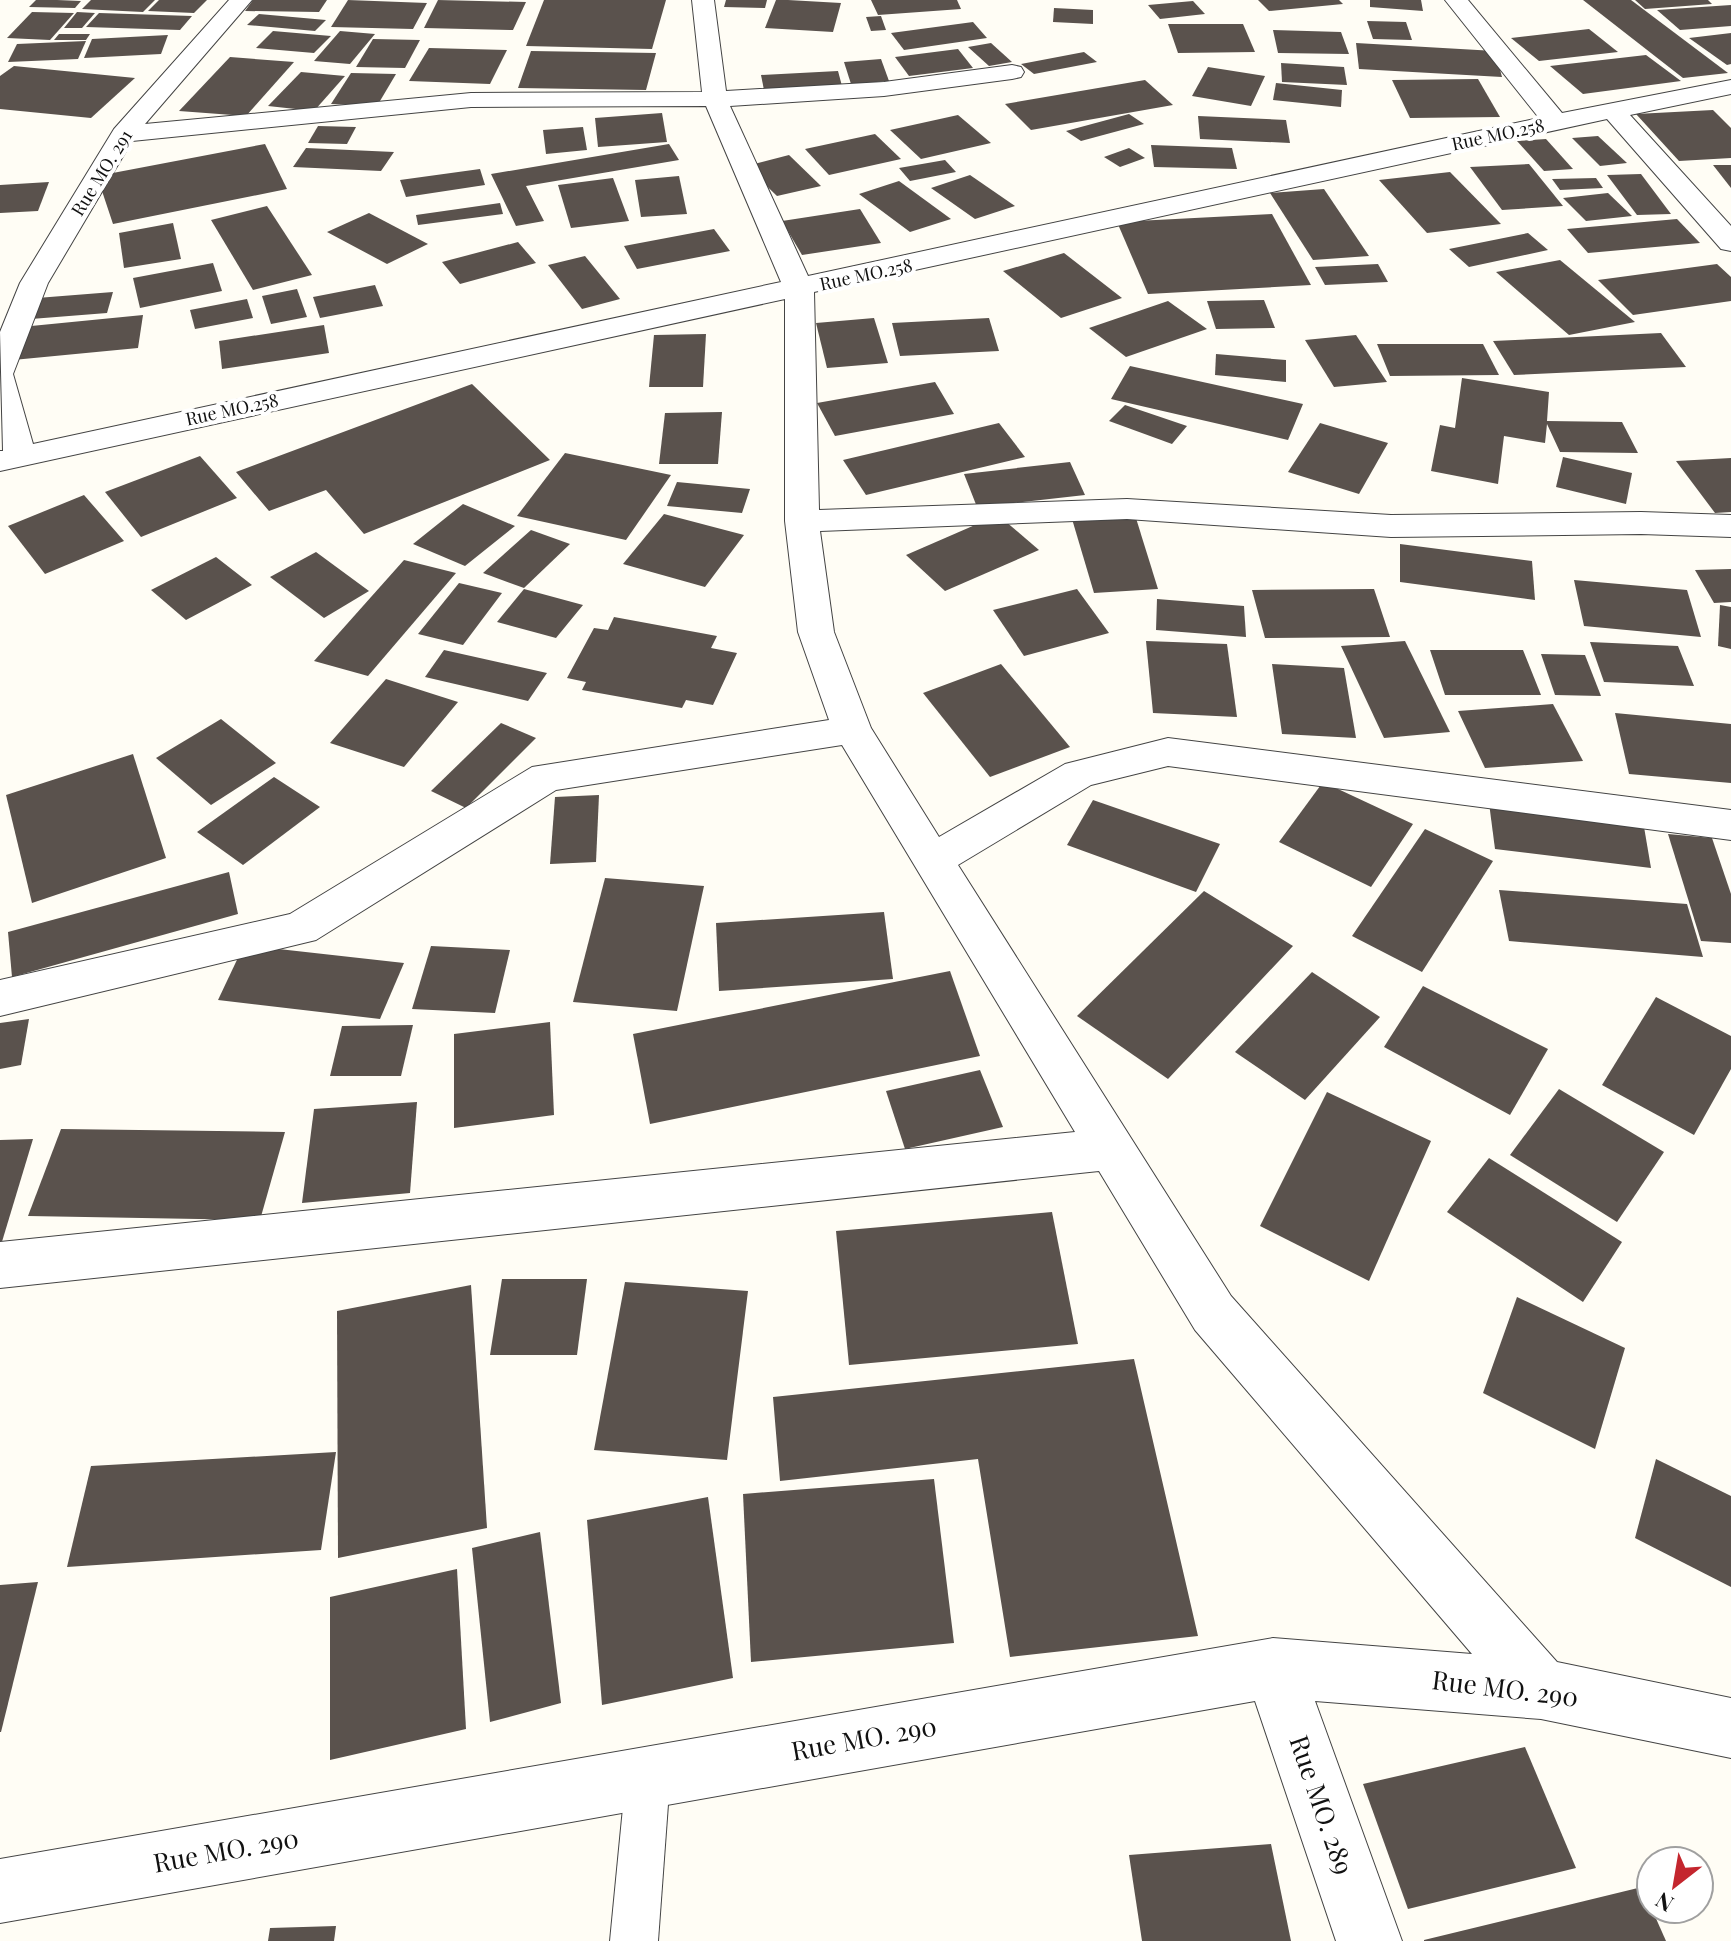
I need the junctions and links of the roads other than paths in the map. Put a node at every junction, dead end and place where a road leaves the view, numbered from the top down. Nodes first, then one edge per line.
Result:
1 (241, 0) edge
2 (703, 0) edge
3 (1456, 0) edge
4 (1012, 72) dead end
5 (1731, 87) edge
6 (715, 99) junction
7 (1612, 110) junction
8 (1556, 122) junction
9 (123, 134) junction
10 (1731, 243) edge
11 (799, 289) junction
12 (0, 370) edge
13 (0, 378) edge
14 (10, 458) edge
15 (802, 521) junction
16 (1731, 526) edge
17 (852, 730) junction
18 (1731, 825) edge
19 (931, 861) junction
20 (0, 998) edge
21 (1110, 1149) junction
22 (0, 1265) edge
23 (1273, 1668) junction
24 (1541, 1689) junction
25 (1731, 1728) edge
26 (648, 1777) junction
27 (0, 1891) edge
28 (634, 1941) edge
29 (1369, 1941) edge

1 - 9 street, Rue MO. 291
2 - 6 street
3 - 8 street
4 - 6 street
5 - 7 street, Rue MO.258
6 - 9 street
6 - 11 street
7 - 8 street, Rue MO.258
7 - 10 street
8 - 11 street, Rue MO.258
9 - 12 street, Rue MO. 291
11 - 14 street, Rue MO.258
11 - 15 street
13 - 14 street
15 - 16 street
15 - 17 street
17 - 19 street
17 - 20 street
18 - 19 street
19 - 21 street
21 - 22 street
21 - 24 street
23 - 24 street, Rue MO. 290
23 - 26 street, Rue MO. 290
23 - 29 street, Rue MO. 289
24 - 25 street, Rue MO. 290
26 - 27 street, Rue MO. 290
26 - 28 lane

